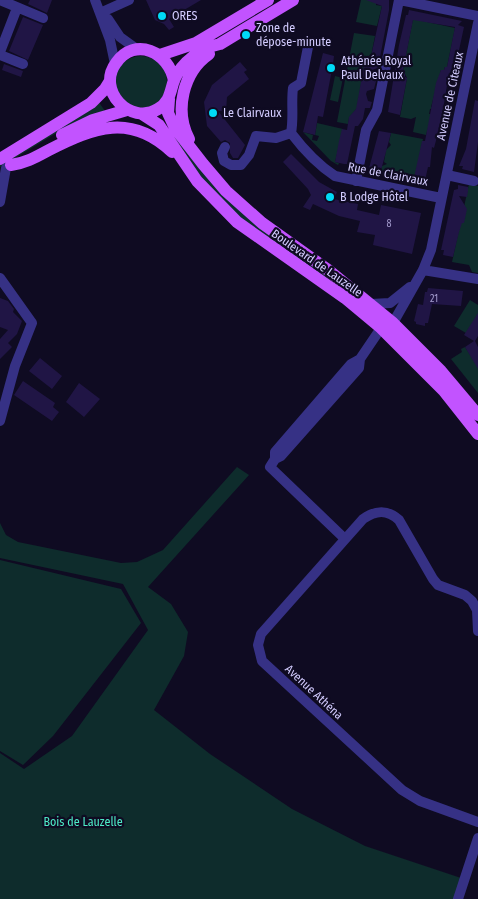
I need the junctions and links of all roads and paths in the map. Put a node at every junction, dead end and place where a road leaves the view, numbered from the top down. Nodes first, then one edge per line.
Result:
1 (0, 0) edge
2 (95, 0) edge
3 (129, 0) edge
4 (268, 0) edge
5 (293, 0) edge
6 (400, 0) edge
7 (17, 8) junction
8 (100, 12) junction
9 (478, 16) edge
10 (43, 18) dead end
11 (478, 23) edge
12 (220, 44) junction
13 (308, 47) dead end
14 (138, 50) junction
15 (0, 53) edge
16 (160, 55) junction
17 (23, 64) dead end
18 (115, 64) junction
19 (474, 67) edge
20 (110, 81) junction
21 (174, 81) junction
22 (169, 99) junction
23 (126, 110) junction
24 (142, 114) junction
25 (291, 133) junction
26 (225, 147) dead end
27 (184, 164) junction
28 (203, 164) junction
29 (4, 166) edge
30 (447, 175) junction
31 (356, 181) junction
32 (474, 181) dead end
33 (441, 198) junction
34 (0, 202) edge
35 (423, 270) junction
36 (0, 278) edge
37 (478, 279) edge
38 (416, 281) junction
39 (371, 304) junction
40 (383, 324) junction
41 (478, 415) edge
42 (0, 421) edge
43 (478, 434) edge
44 (345, 539) junction
45 (478, 631) edge
46 (478, 822) edge
47 (478, 838) edge
48 (458, 899) edge

1 - 7 street
2 - 8 street
3 - 8 street
4 - 16 main road
5 - 12 main road
6 - 9 street
6 - 31 street
7 - 10 street
7 - 15 street
8 - 14 street
8 - 18 street
11 - 19 street, Avenue de Citeaux
12 - 21 main road
12 - 28 main road
13 - 25 street
14 - 16 main road
14 - 18 main road
15 - 17 street
16 - 21 main road
18 - 20 main road
19 - 30 street, Avenue de Citeaux
20 - 23 main road
20 - 29 main road
21 - 22 main road
22 - 24 main road
22 - 28 main road, Boulevard de Lauzelle
23 - 24 main road
23 - 29 main road
24 - 27 main road, Boulevard de Lauzelle
25 - 26 street
25 - 31 street, Rue de Clairvaux
27 - 29 main road
27 - 40 main road, Boulevard de Lauzelle
28 - 39 main road, Boulevard de Lauzelle
29 - 34 street
30 - 32 street
30 - 33 street, Avenue de Citeaux
31 - 33 street, Rue de Clairvaux
33 - 35 street, Avenue de Citeaux
35 - 37 street
35 - 38 street, Avenue de Citeaux
36 - 42 street
38 - 39 street, Avenue de Citeaux
38 - 40 street, Avenue de Citeaux
39 - 40 main road, Boulevard de Lauzelle
40 - 41 main road, Boulevard de Lauzelle
40 - 43 main road, Boulevard de Lauzelle
40 - 44 street, Avenue de Citeaux
44 - 45 street, Avenue Athéna
44 - 46 street, Avenue Athéna
47 - 48 street

